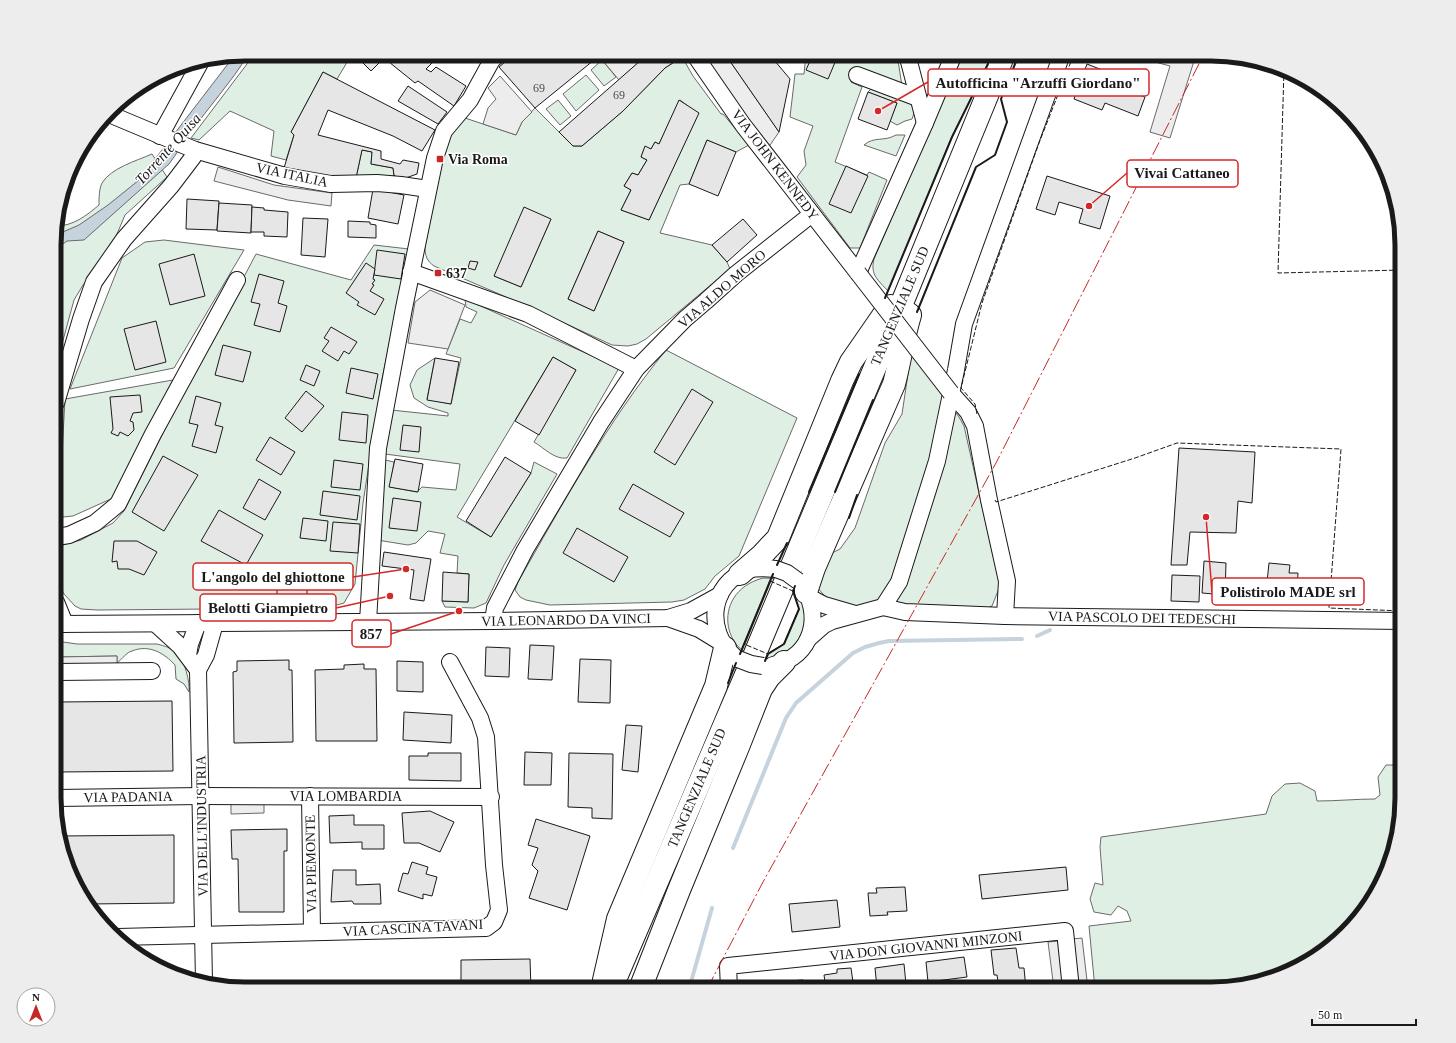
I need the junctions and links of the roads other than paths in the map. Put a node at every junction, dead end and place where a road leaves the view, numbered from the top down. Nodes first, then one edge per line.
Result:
1 (491, 61) edge
2 (699, 61) edge
3 (909, 61) edge
4 (951, 61) edge
5 (1001, 61) edge
6 (1059, 61) edge
7 (198, 67) edge
8 (857, 75) dead end
9 (918, 98) junction
10 (114, 116) edge
11 (925, 123) junction
12 (160, 136) junction
13 (195, 150) junction
14 (428, 189) junction
15 (812, 214) junction
16 (411, 272) junction
17 (858, 273) junction
18 (237, 280) dead end
19 (902, 302) junction
20 (636, 369) junction
21 (61, 386) edge
22 (951, 393) junction
23 (61, 536) edge
24 (740, 574) junction
25 (799, 589) junction
26 (720, 595) junction
27 (883, 607) junction
28 (856, 614) junction
29 (1005, 616) junction
30 (668, 618) junction
31 (493, 621) junction
32 (1395, 621) edge
33 (368, 622) junction
34 (198, 623) junction
35 (216, 623) junction
36 (61, 624) edge
37 (156, 624) junction
38 (808, 639) junction
39 (726, 648) junction
40 (188, 655) junction
41 (450, 662) dead end
42 (777, 664) junction
43 (198, 670) junction
44 (152, 671) dead end
45 (61, 672) edge
46 (201, 796) junction
47 (310, 796) junction
48 (491, 797) junction
49 (61, 798) edge
50 (312, 932) junction
51 (203, 935) junction
52 (125, 937) edge
53 (204, 977) edge
54 (604, 982) edge
55 (614, 982) edge
56 (643, 982) edge
57 (729, 982) edge
58 (1070, 982) edge

1 - 14 street
2 - 15 street, VIA JOHN KENNEDY
3 - 9 street
4 - 11 street
5 - 19 highway, TANGENZIALE SUD
6 - 22 street
7 - 12 street
8 - 9 street
9 - 11 street
10 - 12 street, VIA ITALIA
11 - 17 street
12 - 13 street, VIA ITALIA
13 - 14 street, VIA ITALIA
13 - 21 street
14 - 16 street
15 - 17 street, VIA JOHN KENNEDY
15 - 20 street, VIA ALDO MORO
16 - 20 street
16 - 33 street
17 - 22 street, VIA JOHN KENNEDY, bridge
18 - 23 street
19 - 24 highway
19 - 25 highway, TANGENZIALE SUD
19 - 25 highway
20 - 31 street, VIA ALDO MORO
22 - 27 street
22 - 29 street, VIA JOHN KENNEDY
24 - 25 street, bridge
24 - 26 street
25 - 28 street
25 - 38 street
25 - 55 highway, TANGENZIALE SUD
26 - 30 street, VIA LEONARDO DA VINCI
26 - 39 street
27 - 28 street
27 - 29 street, VIA PASCOLO DEI TEDESCHI
28 - 38 street
29 - 32 street, VIA PASCOLO DEI TEDESCHI
30 - 31 street, VIA LEONARDO DA VINCI
30 - 39 street, VIA LEONARDO DA VINCI
31 - 33 street, VIA LEONARDO DA VINCI
33 - 35 street, VIA LEONARDO DA VINCI
34 - 35 street, VIA LEONARDO DA VINCI
34 - 37 street, VIA LEONARDO DA VINCI
34 - 40 street
35 - 43 street
36 - 37 street, VIA LEONARDO DA VINCI
37 - 40 street
38 - 42 street
39 - 42 street, bridge
39 - 54 highway
40 - 43 street
41 - 48 street, VIA CASCINA TAVANI
42 - 56 highway
43 - 46 street, VIA DELL'INDUSTRIA
44 - 45 street
46 - 47 street, VIA LOMBARDIA
46 - 49 street, VIA PADANIA
46 - 51 street, VIA DELL'INDUSTRIA
47 - 48 street, VIA LOMBARDIA
47 - 50 street, VIA PIEMONTE
48 - 50 street, VIA CASCINA TAVANI
50 - 51 street, VIA CASCINA TAVANI
51 - 52 street
51 - 53 street, VIA DELL'INDUSTRIA
57 - 58 street, VIA DON GIOVANNI MINZONI

